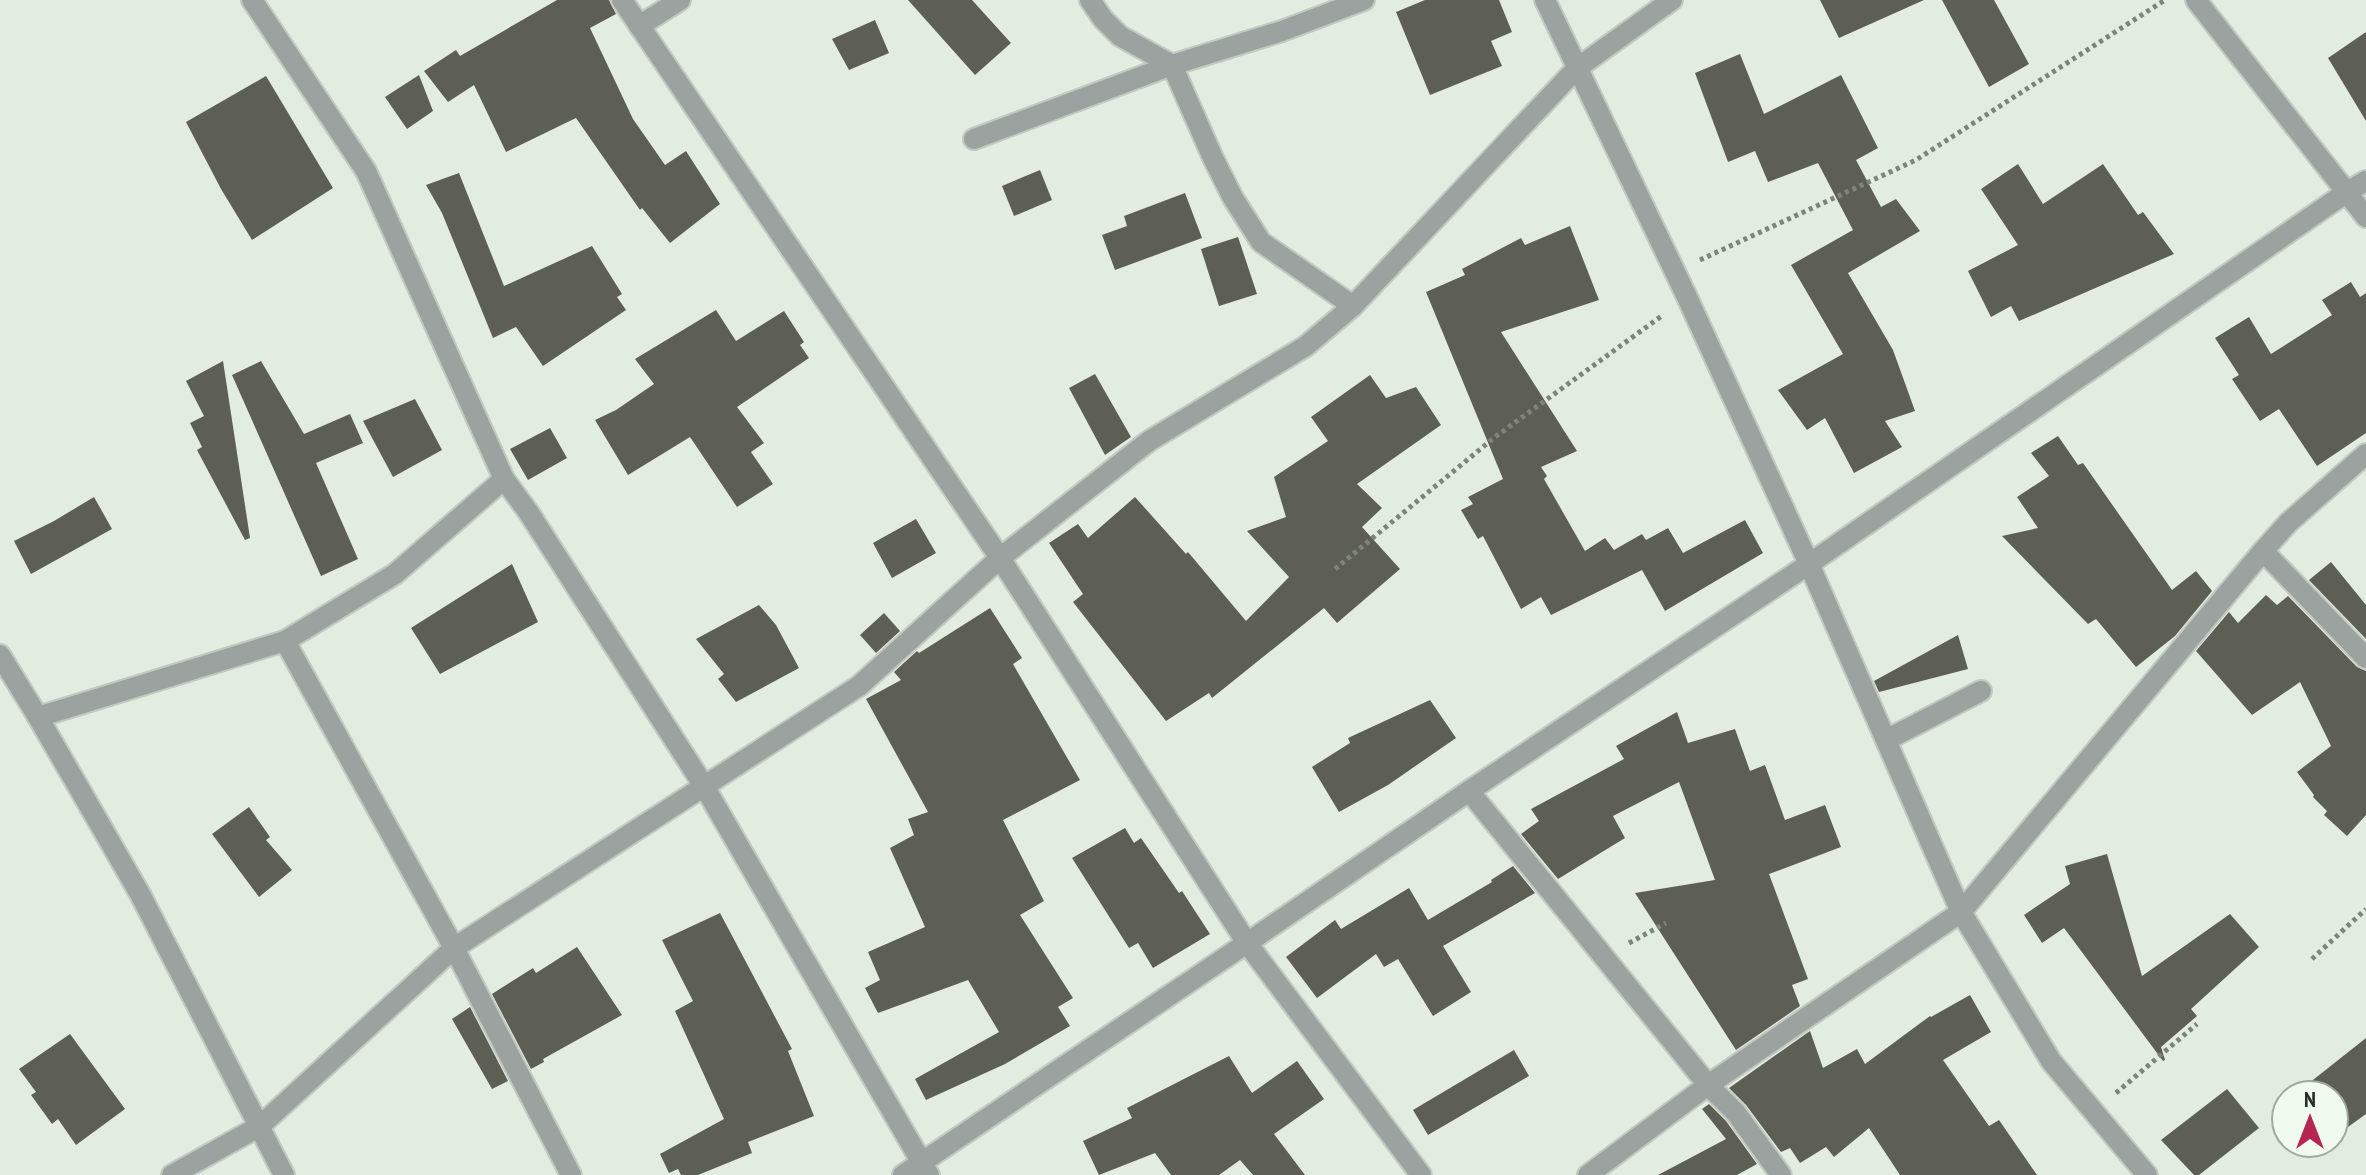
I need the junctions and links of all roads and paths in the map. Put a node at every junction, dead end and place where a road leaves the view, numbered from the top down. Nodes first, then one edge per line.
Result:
1 (252, 0) edge
2 (622, 0) edge
3 (680, 0) edge
4 (1090, 0) edge
5 (1364, 0) edge
6 (1545, 0) edge
7 (1672, 0) edge
8 (2165, 0) edge
9 (2196, 0) edge
10 (639, 26) junction
11 (1172, 65) junction
12 (1576, 69) junction
13 (974, 139) dead end
14 (2366, 181) edge
15 (2347, 192) junction
16 (2366, 217) edge
17 (1674, 272) junction
18 (1687, 297) junction
19 (1353, 306) junction
20 (2366, 454) edge
21 (504, 479) junction
22 (2263, 551) junction
23 (1000, 558) junction
24 (1809, 564) junction
25 (1335, 569) dead end
26 (285, 641) junction
27 (1, 657) edge
28 (2366, 658) edge
29 (1981, 691) dead end
30 (38, 717) junction
31 (1886, 740) junction
32 (704, 786) junction
33 (1469, 791) junction
34 (2366, 909) edge
35 (1961, 912) junction
36 (1666, 923) dead end
37 (1247, 943) junction
38 (454, 948) junction
39 (1604, 957) junction
40 (2312, 959) dead end
41 (2197, 1024) dead end
42 (1708, 1085) junction
43 (2093, 1112) junction
44 (260, 1126) junction
45 (925, 1169) edge
46 (172, 1175) edge
47 (284, 1175) edge
48 (571, 1175) edge
49 (903, 1175) edge
50 (1421, 1175) edge
51 (1588, 1175) edge
52 (1781, 1175) edge
53 (2147, 1175) edge

1 - 21 street
2 - 10 street
3 - 10 street
4 - 11 street
5 - 11 street
6 - 12 street
7 - 12 street
8 - 17 path
9 - 15 street
10 - 23 street
11 - 13 street
11 - 19 street
12 - 17 street
12 - 19 street
14 - 15 street
15 - 16 street
15 - 24 street
17 - 18 street
18 - 24 street
18 - 25 path
19 - 23 street
20 - 22 street
21 - 26 street
21 - 32 street
22 - 28 street
22 - 35 street
23 - 32 street
23 - 37 street
24 - 31 street
24 - 33 street
26 - 30 street
26 - 38 street
27 - 30 street
29 - 31 street
30 - 44 street
31 - 35 street
32 - 38 street
32 - 45 street
33 - 37 street
33 - 39 street
34 - 40 path
35 - 42 street
35 - 43 street
36 - 39 path
37 - 45 street
37 - 50 street
38 - 44 street
38 - 48 street
39 - 42 street
41 - 43 path
42 - 51 street
42 - 52 street
43 - 53 street
44 - 46 street
44 - 47 street
45 - 49 street

